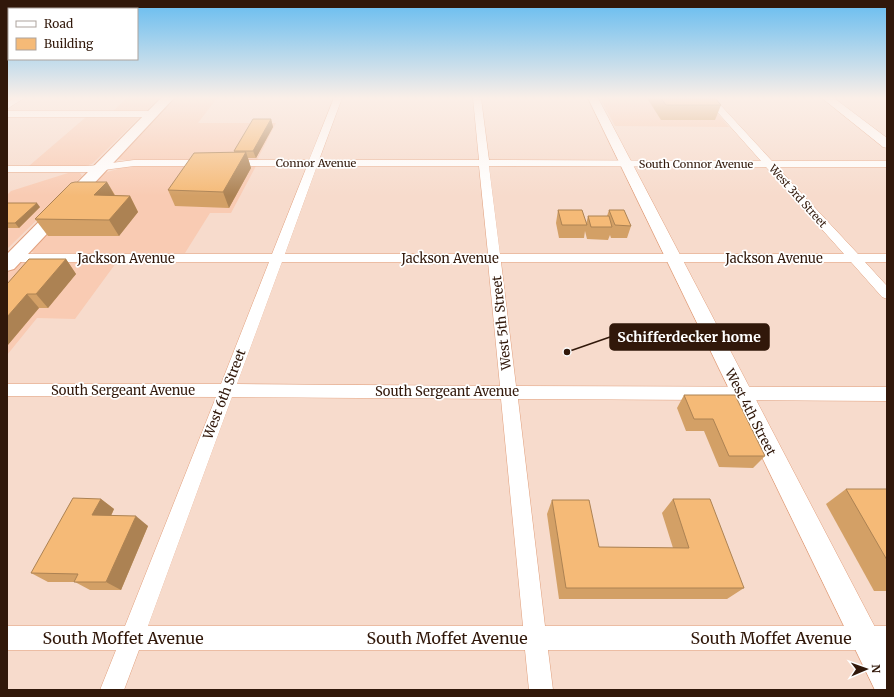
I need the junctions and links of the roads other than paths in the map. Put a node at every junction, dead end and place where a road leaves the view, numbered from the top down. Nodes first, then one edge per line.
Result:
1 (137, 131) edge
2 (326, 131) edge
3 (480, 131) edge
4 (609, 131) edge
5 (739, 131) edge
6 (869, 131) edge
7 (887, 144) edge
8 (314, 163) junction
9 (483, 163) junction
10 (626, 164) junction
11 (769, 164) junction
12 (887, 164) edge
13 (102, 167) junction
14 (7, 169) edge
15 (277, 258) junction
16 (494, 258) junction
17 (674, 258) junction
18 (855, 258) junction
19 (887, 258) edge
20 (9, 260) edge
21 (887, 294) edge
22 (7, 390) edge
23 (226, 390) junction
24 (508, 392) junction
25 (742, 394) junction
26 (887, 394) edge
27 (7, 638) edge
28 (132, 638) junction
29 (535, 638) junction
30 (865, 638) junction
31 (887, 638) edge
32 (887, 682) edge
33 (112, 690) edge
34 (541, 690) edge

1 - 13 main road
2 - 8 street, West 6th Street
3 - 9 street, West 5th Street
4 - 10 street, West 4th Street
5 - 11 street, West 3rd Street
6 - 7 street
8 - 9 street, Connor Avenue
8 - 13 street, Connor Avenue
8 - 15 street, West 6th Street
9 - 10 street, Connor Avenue
9 - 16 street, West 5th Street
10 - 11 street, South Connor Avenue
10 - 17 street, West 4th Street
11 - 12 street, South Connor Avenue
11 - 18 street, West 3rd Street
13 - 14 street, Connor Avenue
13 - 20 main road
15 - 16 street, Jackson Avenue
15 - 20 street, Jackson Avenue
15 - 23 street, West 6th Street
16 - 17 street, Jackson Avenue
16 - 24 street, West 5th Street
17 - 18 street, Jackson Avenue
17 - 25 street, West 4th Street
18 - 19 street, Jackson Avenue
18 - 21 street, West 3rd Street
22 - 23 street, South Sergeant Avenue
23 - 24 street, South Sergeant Avenue
23 - 28 street, West 6th Street
24 - 25 street, South Sergeant Avenue
24 - 29 street, West 5th Street
25 - 26 street, South Sergeant Avenue
25 - 30 street, West 4th Street
27 - 28 street, South Moffet Avenue
28 - 29 street, South Moffet Avenue
28 - 33 street, West 6th Street
29 - 30 street, South Moffet Avenue
29 - 34 street, West 5th Street
30 - 31 street, South Moffet Avenue
30 - 32 street, West 4th Street

